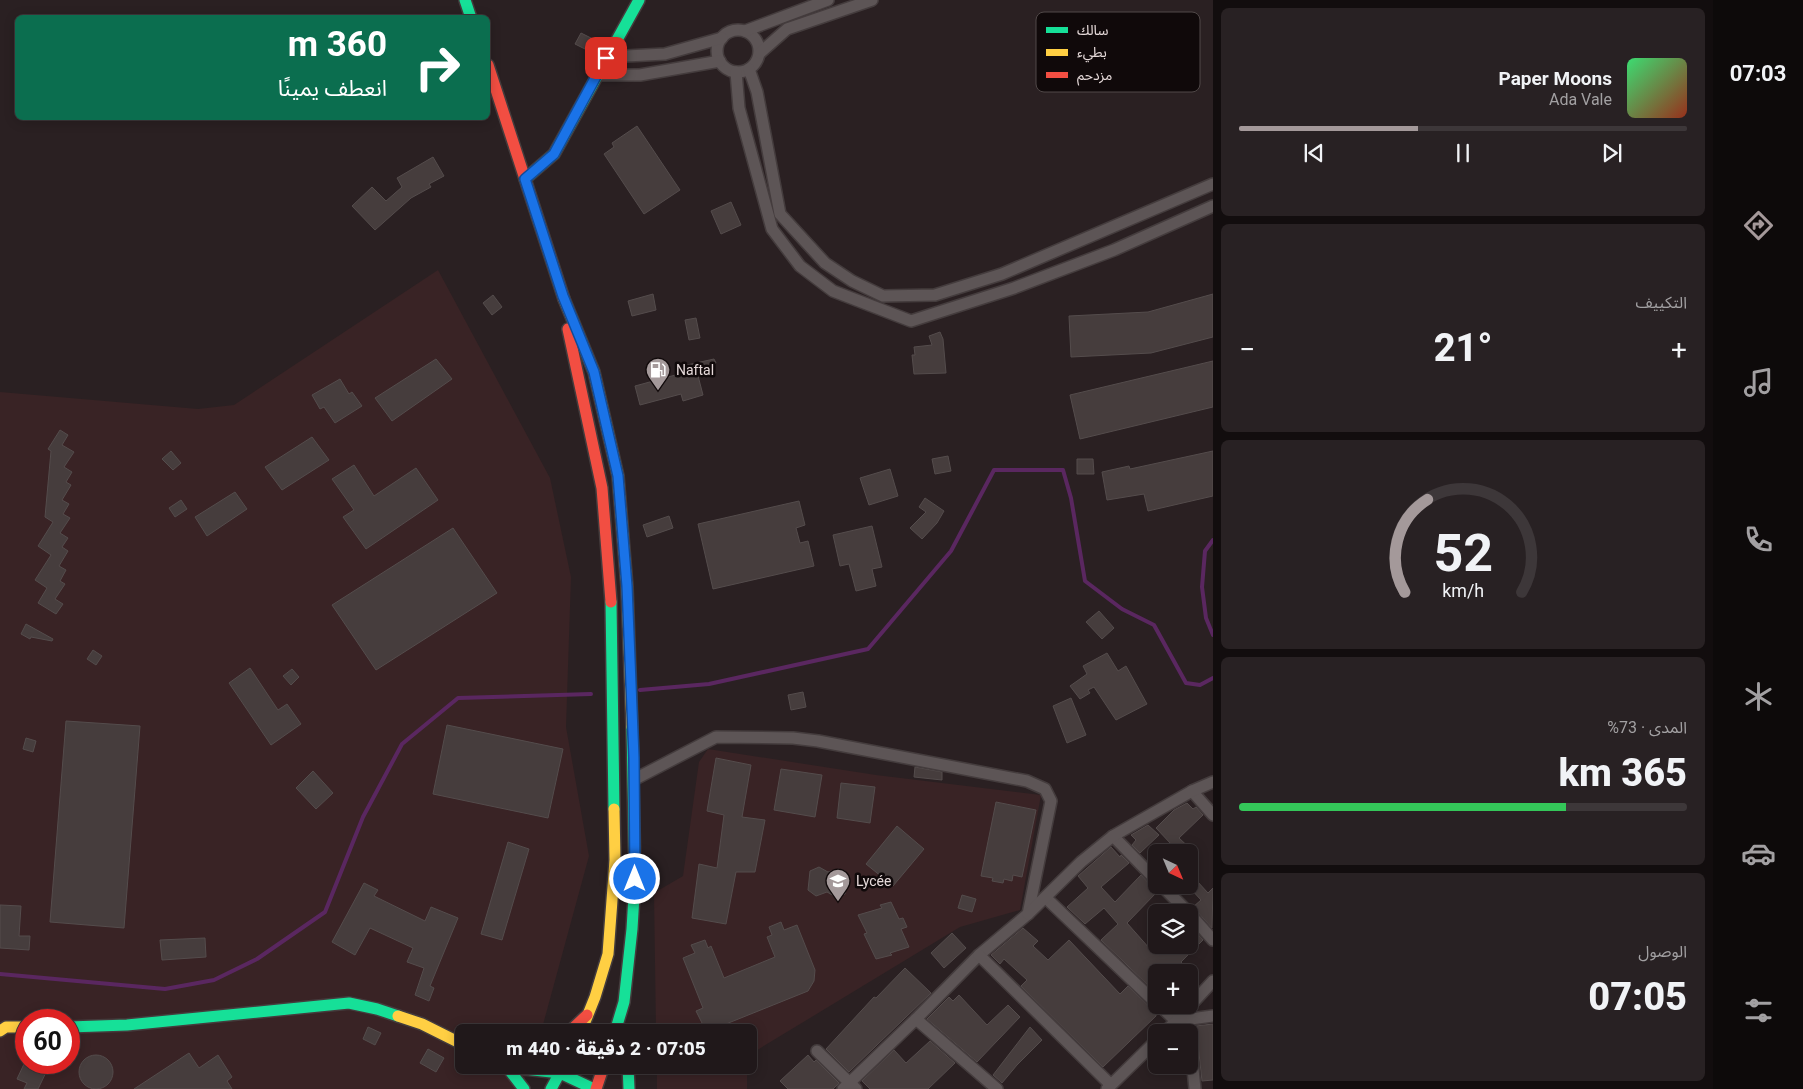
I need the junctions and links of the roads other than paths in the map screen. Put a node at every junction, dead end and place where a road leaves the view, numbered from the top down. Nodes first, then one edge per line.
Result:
1 (465, 0) edge
2 (639, 0) edge
3 (828, 0) edge
4 (872, 0) edge
5 (470, 15) edge
6 (745, 30) junction
7 (722, 38) junction
8 (760, 53) junction
9 (606, 58) junction
10 (720, 61) junction
11 (749, 69) junction
12 (490, 71) edge
13 (736, 72) junction
14 (597, 75) junction
15 (525, 179) junction
16 (1213, 184) edge
17 (1213, 206) edge
18 (563, 296) junction
19 (635, 779) junction
20 (1213, 782) edge
21 (1192, 791) junction
22 (1213, 815) edge
23 (1113, 836) junction
24 (1148, 872) edge
25 (1170, 894) edge
26 (1046, 898) junction
27 (1179, 904) edge
28 (1028, 914) junction
29 (1198, 924) edge
30 (1213, 940) edge
31 (979, 955) junction
32 (1213, 981) edge
33 (1148, 995) edge
34 (624, 1002) junction
35 (1169, 1014) edge
36 (588, 1016) junction
37 (1213, 1016) edge
38 (916, 1019) junction
39 (1188, 1019) junction
40 (1176, 1021) junction
41 (578, 1024) edge
42 (584, 1024) edge
43 (617, 1024) edge
44 (625, 1024) edge
45 (1173, 1024) edge
46 (15, 1027) edge
47 (80, 1027) edge
48 (0, 1031) edge
49 (455, 1040) edge
50 (1148, 1049) edge
51 (817, 1051) dead end
52 (515, 1074) edge
53 (518, 1074) edge
54 (559, 1074) edge
55 (570, 1074) edge
56 (601, 1074) edge
57 (628, 1074) edge
58 (850, 1087) edge
59 (1109, 1087) edge
60 (524, 1089) edge
61 (533, 1089) edge
62 (551, 1089) edge
63 (595, 1089) edge
64 (629, 1089) edge
65 (997, 1089) edge
66 (1195, 1089) edge

1 - 5 main road
2 - 9 main road
3 - 6 street
4 - 8 street
6 - 7 street
6 - 8 street
7 - 9 street
7 - 10 street
8 - 11 street
9 - 14 main road
10 - 13 street
10 - 14 street
11 - 13 street
11 - 16 street
12 - 15 main road
13 - 17 street
14 - 15 main road
15 - 18 main road
18 - 19 main road
18 - 36 main road
19 - 28 street
19 - 34 main road
20 - 21 street
21 - 22 street
21 - 23 street
23 - 24 street
23 - 26 street
25 - 27 street
26 - 28 street
26 - 33 street
28 - 31 street
29 - 30 street
31 - 38 street
31 - 59 street
32 - 40 street
34 - 43 main road
34 - 44 main road
35 - 40 street
36 - 41 main road
36 - 42 main road
37 - 39 street
38 - 58 street
38 - 65 street
39 - 40 street
39 - 66 street
40 - 45 street
46 - 48 main road
47 - 49 main road
50 - 59 street
51 - 58 street
52 - 60 main road
53 - 61 main road
54 - 62 main road
55 - 63 main road
56 - 63 main road
57 - 64 main road

